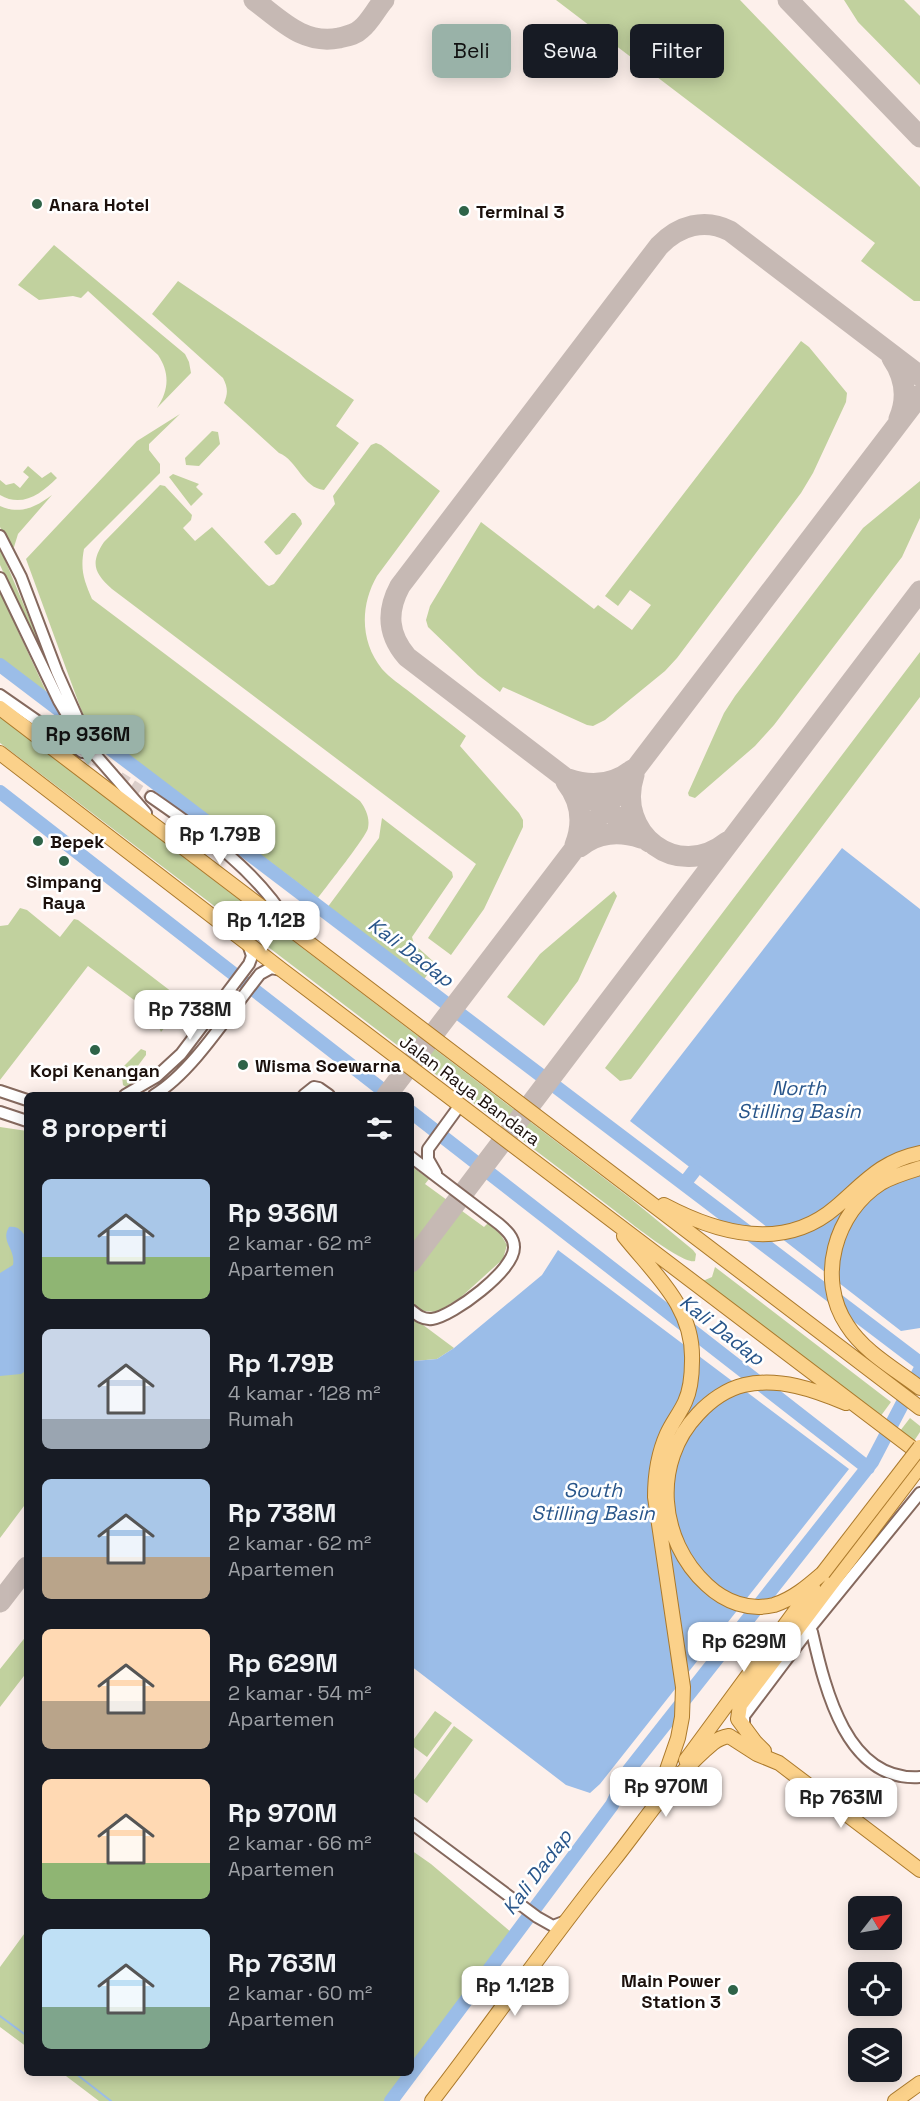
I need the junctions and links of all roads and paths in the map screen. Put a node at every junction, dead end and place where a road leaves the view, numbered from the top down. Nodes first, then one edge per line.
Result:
1 (0, 536) edge
2 (0, 578) edge
3 (52, 675) junction
4 (0, 695) edge
5 (0, 708) edge
6 (82, 752) tunnel mouth
7 (0, 753) edge
8 (151, 797) tunnel mouth
9 (170, 837) junction
10 (294, 932) junction
11 (247, 943) junction
12 (282, 970) junction
13 (145, 1085) junction
14 (0, 1090) edge
15 (135, 1092) edge
16 (151, 1092) edge
17 (157, 1092) edge
18 (308, 1092) edge
19 (323, 1092) edge
20 (24, 1100) edge
21 (460, 1105) junction
22 (0, 1112) edge
23 (24, 1120) edge
24 (920, 1153) edge
25 (414, 1159) edge
26 (920, 1168) edge
27 (442, 1181) junction
28 (630, 1187) junction
29 (609, 1218) junction
30 (414, 1312) edge
31 (920, 1388) edge
32 (920, 1408) edge
33 (869, 1415) junction
34 (920, 1446) edge
35 (920, 1454) edge
36 (920, 1466) edge
37 (920, 1493) edge
38 (828, 1577) junction
39 (812, 1632) dead end
40 (744, 1729) junction
41 (779, 1763) junction
42 (920, 1777) edge
43 (674, 1782) junction
44 (655, 1807) junction
45 (414, 1825) edge
46 (920, 1870) edge
47 (566, 1921) junction
48 (920, 2084) edge
49 (432, 2101) edge
50 (895, 2101) edge

1 - 3 street
2 - 3 street
3 - 9 street
4 - 6 street
5 - 9 main road, Jalan Raya Bandara
7 - 11 main road, Jalan Raya Bandara
8 - 10 street
9 - 10 main road, Jalan Raya Bandara
10 - 28 main road, Jalan Raya Bandara
11 - 12 main road, Jalan Raya Bandara
11 - 13 street
12 - 17 street
12 - 21 main road, Jalan Raya Bandara
13 - 15 street
13 - 16 street
14 - 20 street
18 - 19 street
21 - 27 street
21 - 29 main road, Jalan Raya Bandara
22 - 23 street
24 - 28 main road
25 - 27 street
26 - 31 main road
27 - 30 street
28 - 32 main road, Jalan Raya Bandara
29 - 33 main road, Jalan Raya Bandara
29 - 44 main road
33 - 35 main road, Jalan Raya Bandara
33 - 38 main road
34 - 38 main road, bridge
36 - 38 main road
37 - 40 street
38 - 40 main road
38 - 43 main road
39 - 42 street
40 - 41 main road
41 - 43 main road
41 - 46 main road
43 - 44 main road
44 - 47 main road
45 - 47 street
47 - 49 main road
48 - 50 main road

